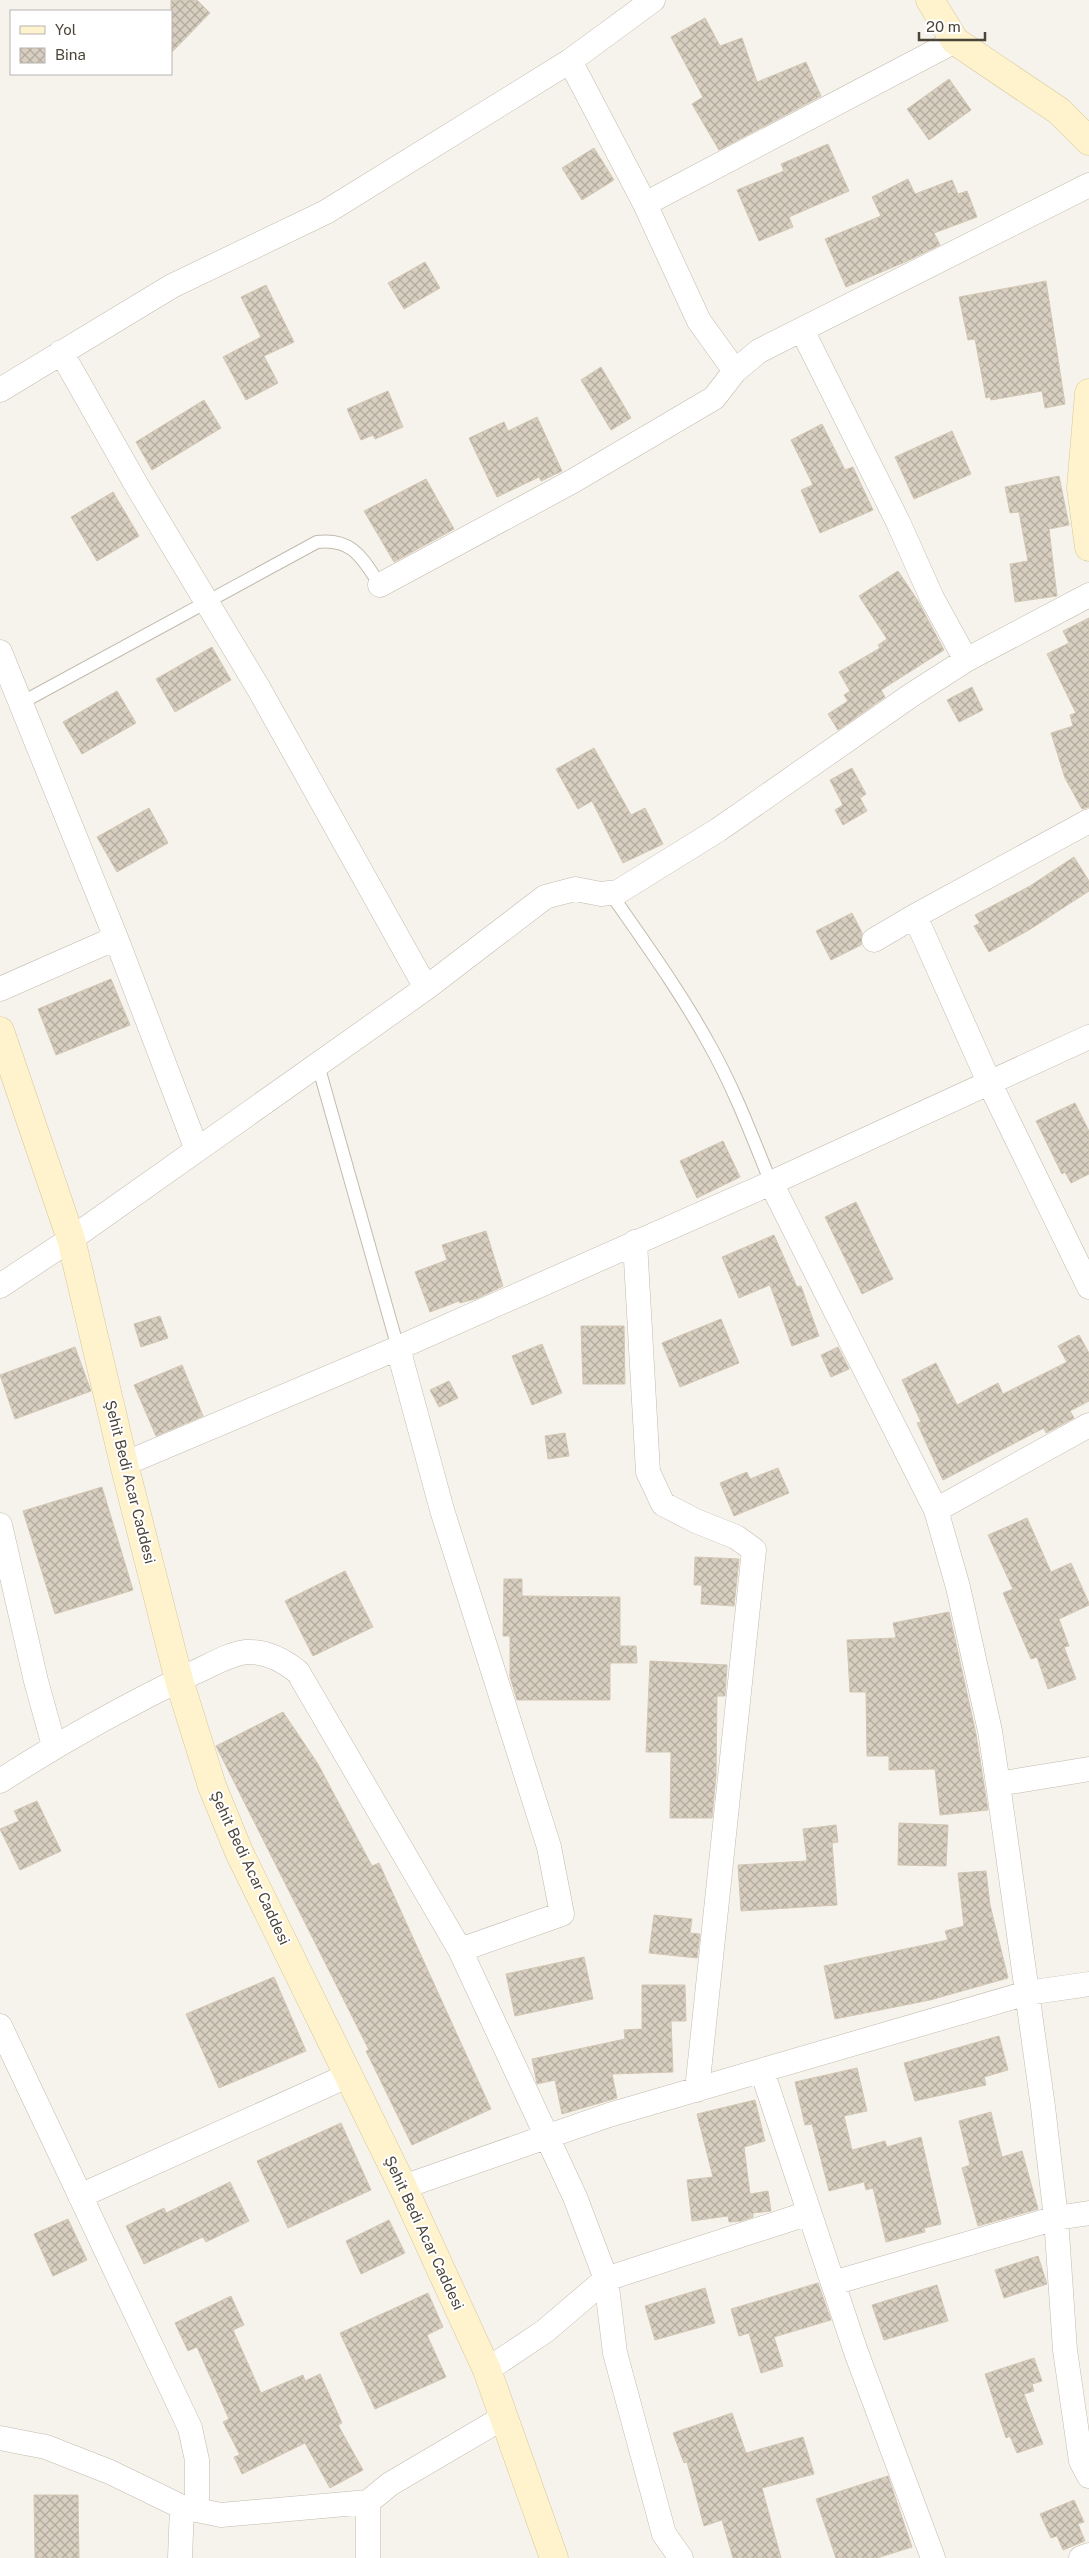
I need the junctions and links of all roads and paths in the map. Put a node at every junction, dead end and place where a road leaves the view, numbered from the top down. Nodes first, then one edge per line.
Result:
1 (652, 0) edge
2 (930, 0) edge
3 (954, 41) junction
4 (570, 60) junction
5 (1089, 141) edge
6 (1089, 185) edge
7 (645, 204) junction
8 (802, 330) junction
9 (61, 352) junction
10 (735, 371) junction
11 (0, 390) edge
12 (1089, 393) edge
13 (1089, 546) edge
14 (380, 584) joint
15 (1089, 595) edge
16 (207, 602) junction
17 (0, 652) edge
18 (966, 660) junction
19 (21, 703) junction
20 (1089, 821) edge
21 (611, 894) junction
22 (915, 916) junction
23 (116, 938) junction
24 (874, 940) dead end
25 (426, 988) junction
26 (0, 989) edge
27 (0, 1031) edge
28 (1089, 1037) edge
29 (318, 1065) junction
30 (989, 1082) junction
31 (197, 1150) junction
32 (771, 1183) junction
33 (71, 1239) junction
34 (635, 1242) junction
35 (0, 1286) edge
36 (1089, 1287) edge
37 (398, 1348) junction
38 (1089, 1425) edge
39 (124, 1464) junction
40 (936, 1510) junction
41 (0, 1525) edge
42 (2, 1552) edge
43 (179, 1680) junction
44 (54, 1746) junction
45 (1089, 1769) edge
46 (0, 1780) edge
47 (998, 1784) junction
48 (460, 1950) junction
49 (1089, 1984) edge
50 (1027, 1993) junction
51 (0, 2026) edge
52 (762, 2071) junction
53 (347, 2076) junction
54 (697, 2090) junction
55 (546, 2136) junction
56 (403, 2187) junction
57 (80, 2196) junction
58 (1089, 2212) edge
59 (809, 2213) junction
60 (1056, 2218) junction
61 (606, 2279) junction
62 (833, 2283) junction
63 (487, 2370) junction
64 (504, 2417) junction
65 (0, 2438) edge
66 (1089, 2476) edge
67 (368, 2502) junction
68 (189, 2508) junction
69 (1089, 2554) edge
70 (180, 2558) edge
71 (368, 2558) edge
72 (554, 2558) edge
73 (681, 2558) edge
74 (933, 2558) edge
75 (1081, 2558) edge

1 - 4 street
2 - 3 street
3 - 5 street
3 - 7 street
4 - 7 street
4 - 9 street
6 - 8 street
7 - 10 street
8 - 10 street
8 - 18 street
9 - 11 street
9 - 16 street
10 - 14 street
12 - 13 street
14 - 16 lane
15 - 18 street
16 - 19 lane
16 - 25 street
17 - 19 street
18 - 21 street
19 - 23 street
20 - 22 street
21 - 25 street
21 - 32 lane
22 - 24 street
22 - 30 street
23 - 26 street
23 - 31 street
25 - 29 street
27 - 33 street, Şehit Bedi Acar Caddesi
28 - 30 street
29 - 31 street
29 - 37 lane
30 - 32 street
30 - 36 street
31 - 33 street
32 - 34 street
32 - 40 street
33 - 35 street
33 - 39 street, Şehit Bedi Acar Caddesi
34 - 37 street
34 - 54 street
37 - 39 street
37 - 48 street
38 - 40 street
39 - 43 street, Şehit Bedi Acar Caddesi
40 - 47 street
41 - 42 street
42 - 44 street
43 - 44 street
43 - 48 street
43 - 53 street, Şehit Bedi Acar Caddesi
44 - 46 street
45 - 47 street
47 - 50 street
48 - 55 street
49 - 50 street
50 - 52 street
50 - 60 street
51 - 57 street
52 - 54 street
52 - 59 street
53 - 56 street, Şehit Bedi Acar Caddesi
53 - 57 street
54 - 55 street
55 - 56 street
55 - 61 street
56 - 63 street, Şehit Bedi Acar Caddesi
57 - 68 street
58 - 60 street
59 - 61 street
59 - 62 street
60 - 62 street
60 - 66 street
61 - 63 street
61 - 73 street
62 - 74 street
63 - 64 street, Şehit Bedi Acar Caddesi
64 - 67 street
64 - 72 street, Şehit Bedi Acar Caddesi
65 - 68 street
67 - 68 street
67 - 71 street
68 - 70 street
69 - 75 street

